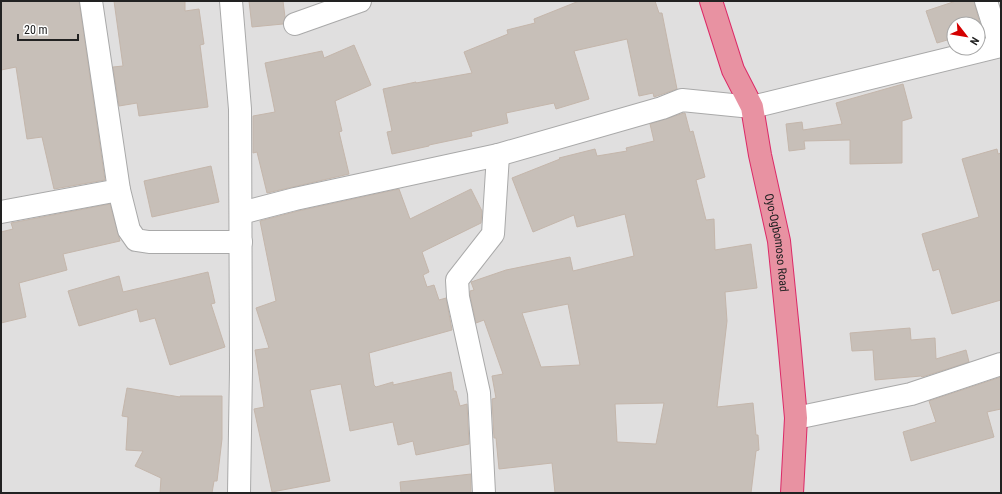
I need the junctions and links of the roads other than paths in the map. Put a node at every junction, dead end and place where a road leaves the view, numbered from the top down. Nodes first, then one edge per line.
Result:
1 (91, 1) edge
2 (231, 1) edge
3 (360, 1) edge
4 (711, 1) edge
5 (986, 1) edge
6 (295, 24) dead end
7 (1001, 46) edge
8 (752, 107) junction
9 (498, 155) junction
10 (120, 190) junction
11 (1, 212) edge
12 (241, 213) junction
13 (241, 242) junction
14 (1001, 364) edge
15 (796, 418) junction
16 (239, 493) edge
17 (484, 493) edge
18 (792, 493) edge

1 - 10 street
2 - 12 street
3 - 6 street
4 - 8 highway, Oyo-Ogbomoso Road
5 - 7 street
7 - 8 street
8 - 9 street
8 - 15 highway, Oyo-Ogbomoso Road
9 - 12 street
9 - 17 street
10 - 11 street
10 - 13 street
12 - 13 street
13 - 16 street
14 - 15 street
15 - 18 highway, Oyo-Ogbomoso Road

